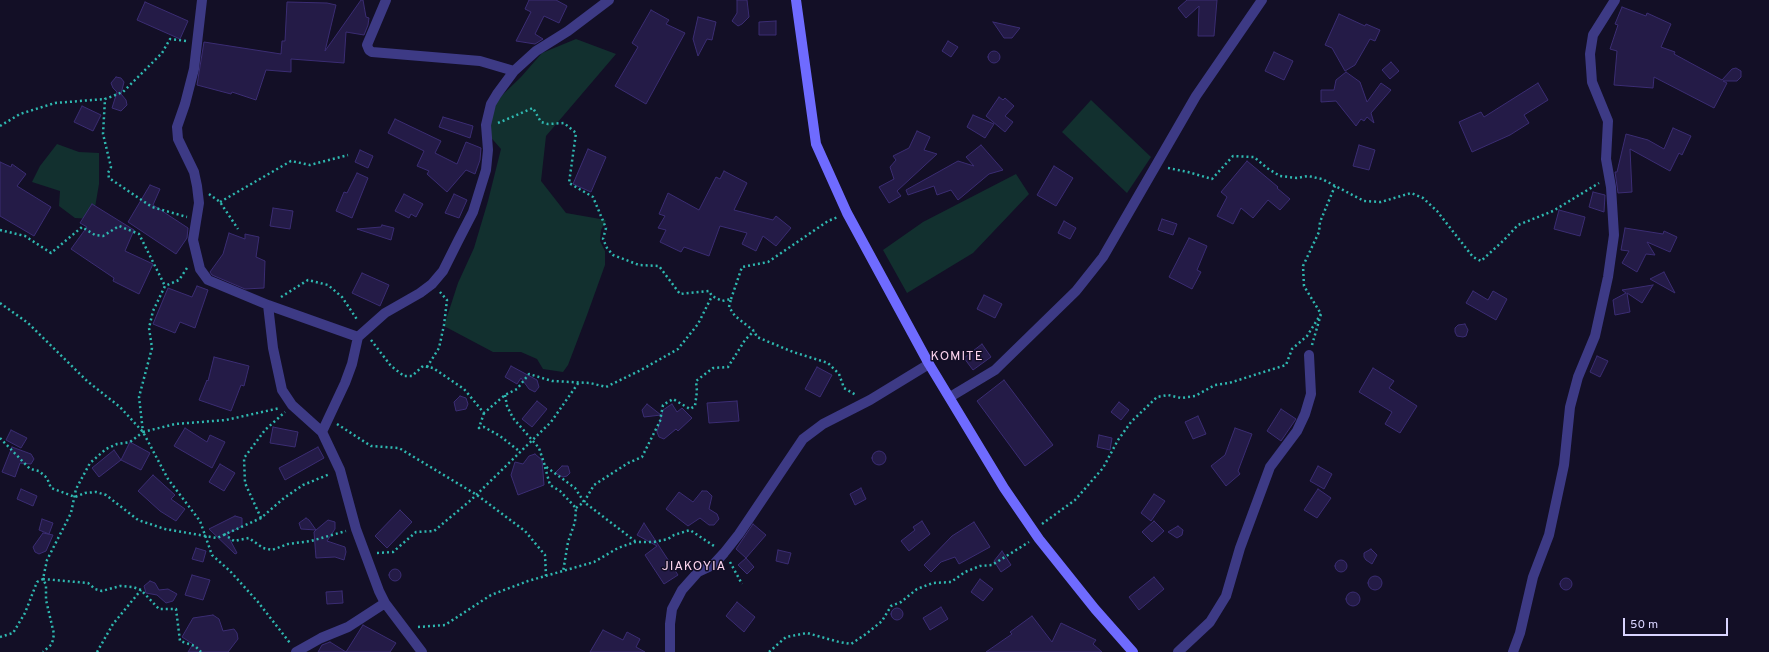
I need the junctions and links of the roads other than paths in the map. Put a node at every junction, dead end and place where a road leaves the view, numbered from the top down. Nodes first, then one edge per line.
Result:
1 (202, 0) edge
2 (386, 0) edge
3 (609, 0) edge
4 (796, 0) edge
5 (1262, 0) edge
6 (1615, 0) edge
7 (514, 71) junction
8 (268, 305) junction
9 (361, 334) junction
10 (1310, 355) road end
11 (929, 364) junction
12 (950, 397) junction
13 (322, 432) junction
14 (385, 603) junction
15 (294, 649) edge
16 (422, 652) edge
17 (670, 652) edge
18 (1133, 652) edge
19 (1178, 652) edge
20 (1513, 652) edge

1 - 8 street
2 - 7 street
3 - 7 street
4 - 11 street
5 - 12 street
6 - 20 street
7 - 9 street
8 - 9 street
8 - 13 street
9 - 13 street
10 - 19 street
11 - 12 street
11 - 17 street
12 - 18 street
13 - 14 street
14 - 15 street
14 - 16 street

